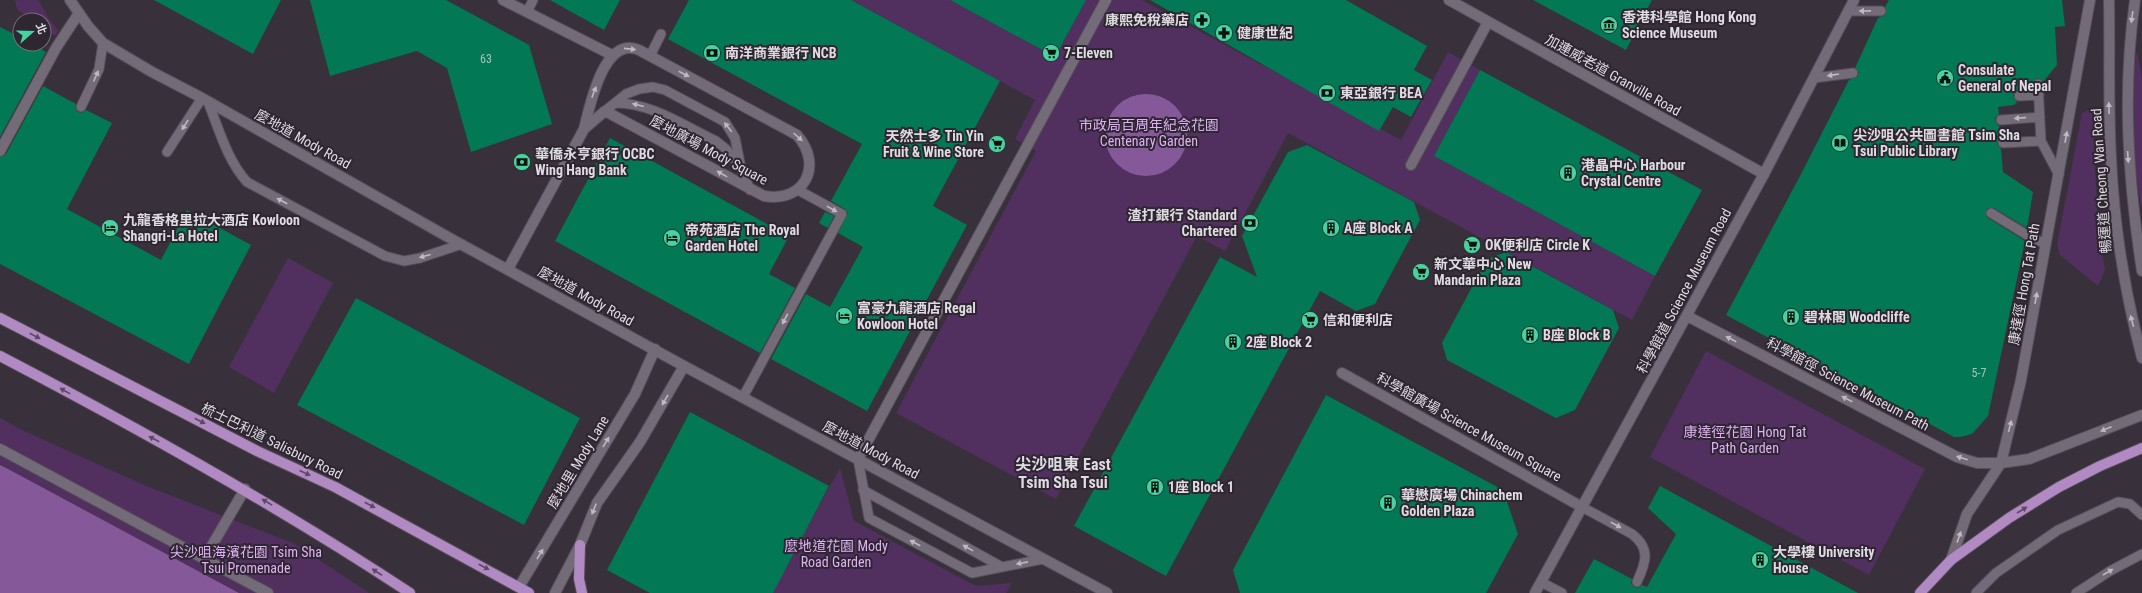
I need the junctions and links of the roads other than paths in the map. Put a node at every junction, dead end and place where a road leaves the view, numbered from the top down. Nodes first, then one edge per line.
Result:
1 (70, 0) edge
2 (503, 0) edge
3 (533, 0) edge
4 (1106, 0) edge
5 (1449, 0) edge
6 (1854, 0) edge
7 (2090, 0) edge
8 (2109, 0) edge
9 (2135, 0) edge
10 (1848, 11) junction
11 (1881, 11) dead end
12 (526, 12) junction
13 (79, 13) junction
14 (1488, 22) junction
15 (661, 34) dead end
16 (104, 43) junction
17 (612, 55) junction
18 (650, 56) junction
19 (1853, 73) dead end
20 (1814, 78) junction
21 (2038, 84) dead end
22 (2039, 95) junction
23 (2019, 96) dead end
24 (205, 100) junction
25 (616, 103) junction
26 (81, 107) dead end
27 (605, 111) junction
28 (2040, 117) junction
29 (2001, 120) dead end
30 (584, 129) junction
31 (2041, 141) junction
32 (2003, 143) dead end
33 (0, 151) edge
34 (167, 152) dead end
35 (1410, 165) dead end
36 (741, 168) junction
37 (1764, 174) junction
38 (2059, 175) junction
39 (750, 190) junction
40 (798, 190) junction
41 (1991, 213) dead end
42 (462, 244) junction
43 (2045, 244) junction
44 (508, 269) junction
45 (2142, 271) edge
46 (1687, 316) junction
47 (0, 318) edge
48 (656, 349) junction
49 (0, 356) edge
50 (2142, 358) edge
51 (684, 366) junction
52 (1342, 373) dead end
53 (743, 398) junction
54 (2142, 414) edge
55 (2142, 448) edge
56 (0, 449) edge
57 (858, 459) junction
58 (2001, 463) junction
59 (245, 489) junction
60 (863, 490) junction
61 (1582, 506) junction
62 (2142, 515) edge
63 (580, 545) junction
64 (2142, 554) edge
65 (204, 559) junction
66 (1043, 559) junction
67 (1951, 560) junction
68 (1002, 567) junction
69 (1541, 582) junction
70 (1637, 582) dead end
71 (520, 590) edge
72 (268, 593) edge
73 (410, 593) edge
74 (529, 593) edge
75 (555, 593) edge
76 (582, 593) edge
77 (1108, 593) edge
78 (1535, 593) edge
79 (1562, 593) edge
80 (1920, 593) edge
81 (1976, 593) edge
82 (2076, 593) edge

1 - 13 street, 麼地道 Mody Road
2 - 12 street
3 - 12 lane
4 - 57 street
5 - 14 street, 加連威老道 Granville Road
6 - 10 street, 科學館道 Science Museum Road
38 -> 7 street, 康達徑 Hong Tat Path
50 -> 8 street, 暢運道 Cheong Wan Road
9 -> 45 street, 暢運道 Cheong Wan Road
11 -> 10 lane
10 - 20 street, 科學館道 Science Museum Road
12 - 17 street
13 - 16 street, 麼地道 Mody Road
13 - 33 street
14 - 35 street
14 - 37 street, 加連威老道 Granville Road
15 - 18 lane
16 - 24 street, 麼地道 Mody Road
26 -> 16 lane
17 -> 18 street
30 -> 17 street
18 -> 40 street
19 -> 20 lane
20 - 37 street, 科學館道 Science Museum Road
21 - 22 lane
22 - 23 lane
22 - 28 lane
24 -> 34 lane
24 - 42 street, 麼地道 Mody Road
42 -> 24 lane
25 - 27 lane
36 -> 25 lane
36 -> 25 lane
27 - 30 street
39 -> 27 street, 麼地廣場 Mody Square
28 -> 29 lane
28 - 31 lane
30 - 44 street
31 - 32 lane
31 - 38 lane
36 - 39 lane
37 - 46 street, 科學館道 Science Museum Road
38 - 43 street, 康達徑 Hong Tat Path
39 - 40 street, 麼地廣場 Mody Square
40 -> 53 lane
41 - 43 lane
42 - 44 street, 麼地道 Mody Road
58 -> 43 street, 康達徑 Hong Tat Path
44 - 48 street, 麼地道 Mody Road
58 -> 46 street, 科學館徑 Science Museum Path
46 - 61 street, 科學館道 Science Museum Road
47 -> 71 main road, 梳士巴利道 Salisbury Road
48 - 51 street, 麼地道 Mody Road
71 -> 48 street, 麼地里 Mody Lane
59 -> 49 main road
51 - 53 street, 麼地道 Mody Road
51 -> 63 street
52 - 61 street, 科學館廣場 Science Museum Square
53 - 57 street, 麼地道 Mody Road
54 -> 58 street, 科學館徑 Science Museum Path
67 -> 55 main road
56 - 65 street
57 - 60 lane
57 - 66 street, 麼地道 Mody Road
67 -> 58 street, 康達徑 Hong Tat Path
59 - 65 street
73 -> 59 main road
68 -> 60 lane
68 -> 60 lane
61 - 69 street, 科學館道 Science Museum Road
61 -> 70 lane
62 - 81 lane
63 - 75 street
63 - 76 main road
82 -> 64 lane
65 - 72 street
66 -> 68 lane
66 - 77 street, 麼地道 Mody Road
67 - 80 main road
69 - 78 street, 科學館道 Science Museum Road
69 - 79 lane
71 - 74 main road, 梳士巴利道 Salisbury Road

